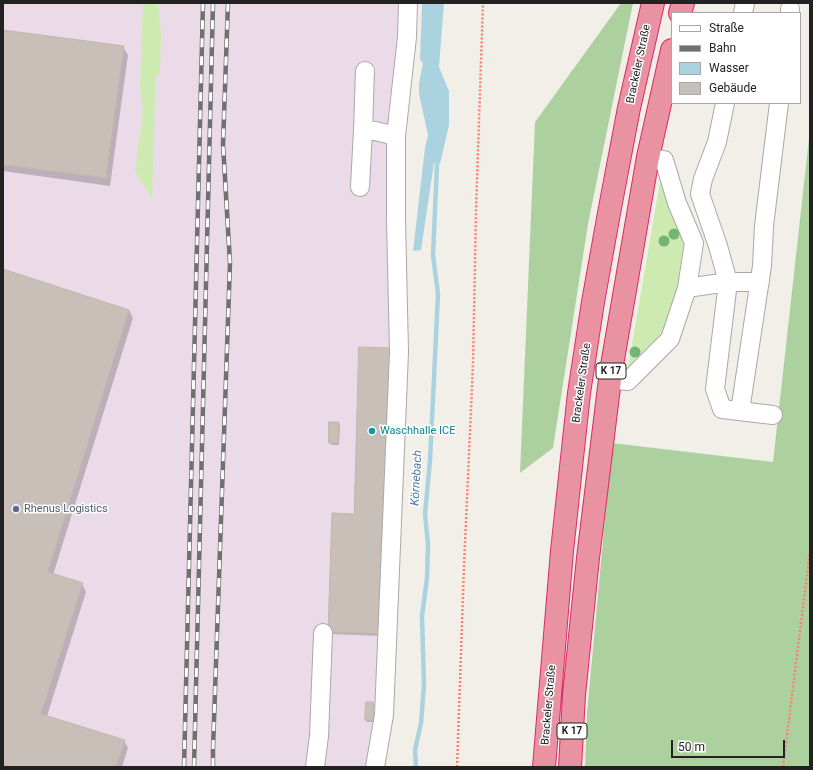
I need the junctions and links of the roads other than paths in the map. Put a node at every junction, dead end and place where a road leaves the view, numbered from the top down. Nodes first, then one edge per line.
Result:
1 (408, 3) edge
2 (653, 3) edge
3 (671, 54) edge
4 (365, 71) dead end
5 (725, 104) edge
6 (779, 104) edge
7 (363, 130) junction
8 (396, 136) junction
9 (648, 157) junction
10 (360, 186) dead end
11 (728, 282) junction
12 (760, 282) junction
13 (687, 288) junction
14 (611, 380) junction
15 (740, 411) junction
16 (773, 415) dead end
17 (323, 633) dead end
18 (574, 695) junction
19 (315, 767) edge
20 (376, 767) edge
21 (544, 767) edge
22 (570, 767) edge
23 (581, 767) edge

1 - 8 lane
2 - 21 highway, Brackeler Straße / K 17
3 - 9 highway, K 17
4 - 7 lane
5 - 11 lane
6 - 12 lane
7 - 8 lane
7 - 10 lane
8 - 20 lane
9 - 13 lane
9 - 14 highway, K 17
11 - 12 lane
11 - 13 lane
11 - 15 lane
12 - 15 lane
13 - 14 lane
14 - 18 highway, K 17
15 - 16 lane
17 - 19 lane
18 - 22 highway, K 17
18 - 23 highway

